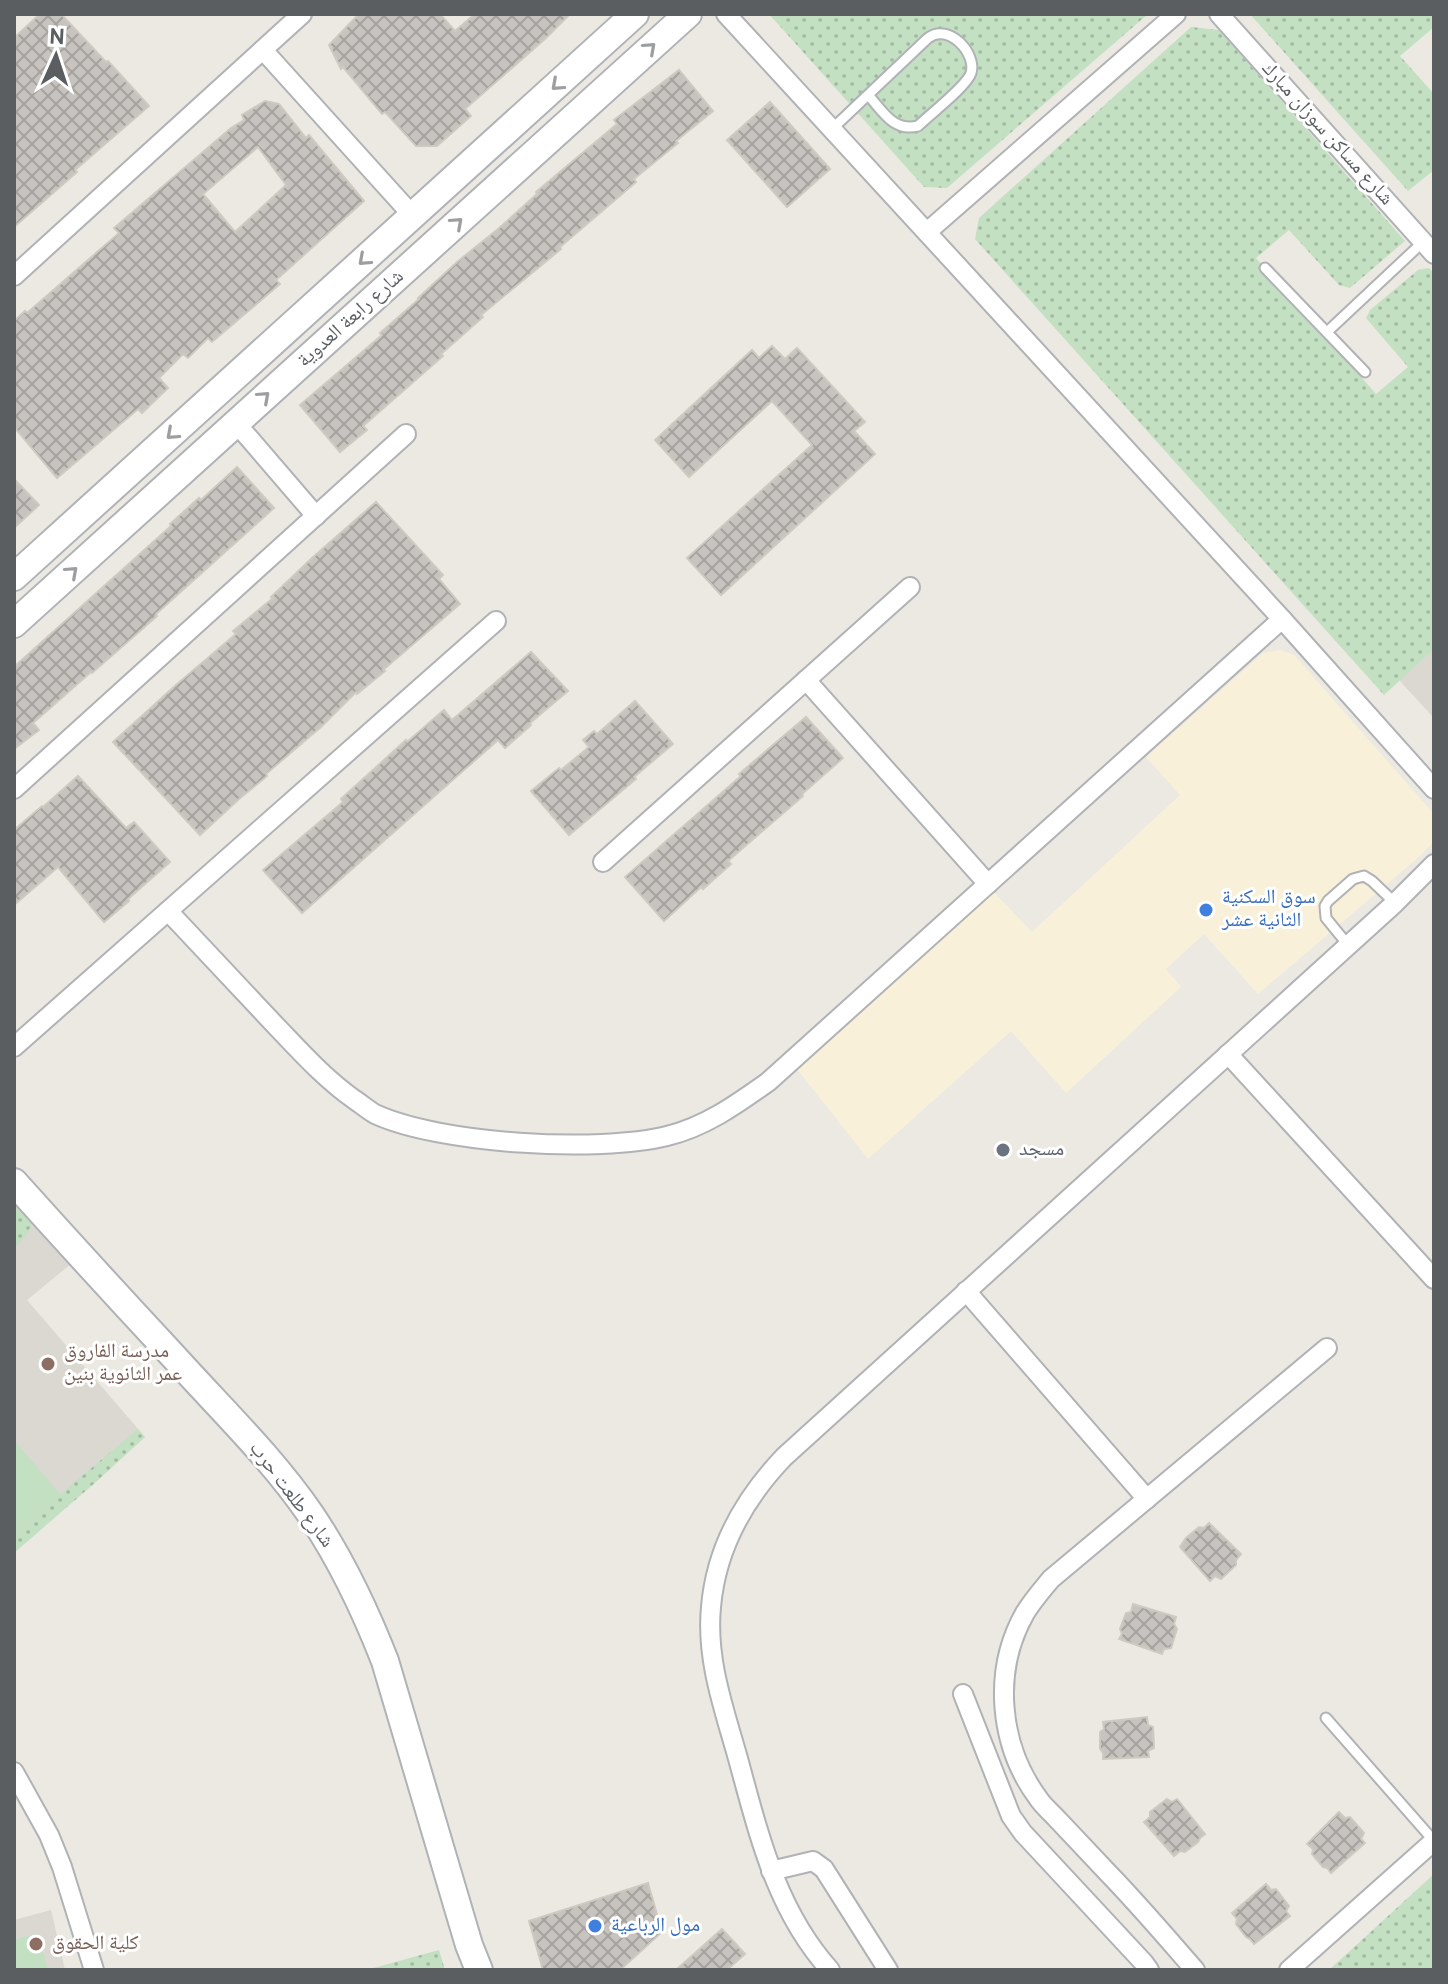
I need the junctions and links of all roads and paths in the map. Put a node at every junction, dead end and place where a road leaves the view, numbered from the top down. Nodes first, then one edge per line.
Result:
1 (302, 14) edge
2 (635, 14) edge
3 (688, 14) edge
4 (726, 14) edge
5 (1176, 14) edge
6 (1219, 14) edge
7 (263, 50) junction
8 (868, 95) junction
9 (832, 129) junction
10 (413, 216) junction
11 (927, 232) junction
12 (1429, 248) edge
13 (1265, 268) dead end
14 (14, 276) edge
15 (1327, 332) junction
16 (1365, 372) dead end
17 (236, 423) junction
18 (406, 434) dead end
19 (316, 516) junction
20 (14, 577) edge
21 (910, 587) dead end
22 (1282, 619) junction
23 (496, 621) dead end
24 (14, 624) edge
25 (806, 680) junction
26 (14, 789) edge
27 (1434, 789) edge
28 (603, 862) dead end
29 (1434, 864) edge
30 (988, 884) junction
31 (1395, 903) junction
32 (168, 911) junction
33 (1348, 945) junction
34 (14, 1047) edge
35 (1228, 1054) junction
36 (14, 1182) edge
37 (1434, 1279) edge
38 (966, 1291) junction
39 (1327, 1348) dead end
40 (1147, 1499) junction
41 (963, 1694) dead end
42 (1326, 1718) dead end
43 (14, 1772) edge
44 (1038, 1799) junction
45 (1011, 1816) junction
46 (1434, 1841) edge
47 (771, 1871) junction
48 (94, 1970) edge
49 (479, 1970) edge
50 (830, 1970) edge
51 (888, 1970) edge
52 (1149, 1970) edge
53 (1195, 1970) edge
54 (1289, 1970) edge

1 - 7 street
2 -> 10 street, شارع رابعة العدوية
17 -> 3 street, شارع رابعة العدوية
4 - 9 street
5 - 11 street
6 - 12 street, شارع مساكن سوزان مبارك
7 - 10 street
7 - 14 street
8 - 8 lane
8 - 9 lane
9 - 11 street
10 -> 20 street, شارع رابعة العدوية
11 - 22 street
12 - 15 lane
13 - 15 lane
15 - 16 lane
17 - 19 street
24 -> 17 street, شارع رابعة العدوية
18 - 19 street
19 - 26 street
21 - 25 street
22 - 27 street
22 - 30 street
23 - 32 street
25 - 28 street
25 - 30 street
29 - 31 street
30 - 32 street
31 - 33 street
31 - 33 lane
32 - 34 street
33 - 35 street
35 - 37 street
35 - 38 street
36 - 49 street, شارع طلعت حرب
38 - 40 street
38 - 47 street
39 - 40 street
40 - 44 street
41 - 45 street
42 - 46 lane
43 - 48 street
44 - 45 street
44 - 53 street
45 - 52 street
46 - 54 street
47 - 50 street
47 - 51 street

